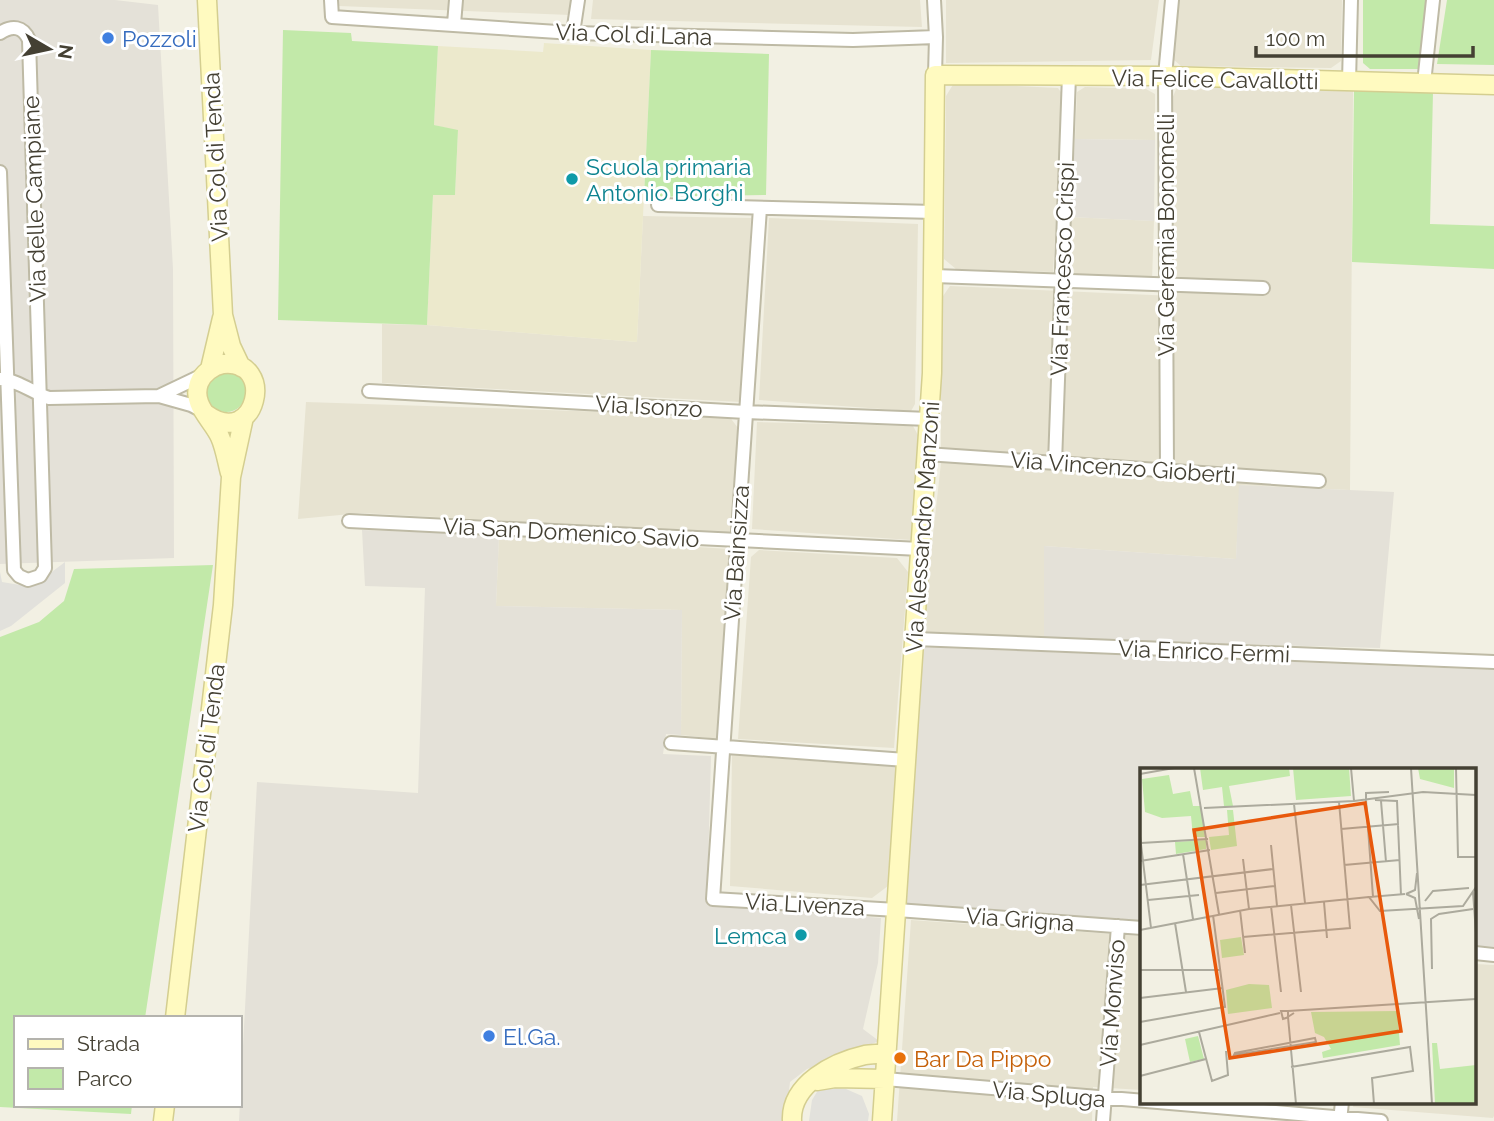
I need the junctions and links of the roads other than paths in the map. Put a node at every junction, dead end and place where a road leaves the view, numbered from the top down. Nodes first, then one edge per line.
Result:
1 (206, 0) edge
2 (331, 0) edge
3 (456, 0) edge
4 (578, 0) edge
5 (934, 0) edge
6 (1172, 0) edge
7 (1351, 0) edge
8 (1433, 0) edge
9 (454, 24) junction
10 (0, 33) edge
11 (573, 33) junction
12 (936, 37) junction
13 (936, 75) junction
14 (1069, 75) junction
15 (1165, 76) junction
16 (1349, 82) junction
17 (1424, 83) junction
18 (1494, 85) edge
19 (0, 172) edge
20 (658, 205) dead end
21 (760, 208) junction
22 (935, 212) junction
23 (934, 276) junction
24 (1061, 280) junction
25 (1165, 285) junction
26 (1263, 288) dead end
27 (223, 314) junction
28 (241, 367) junction
29 (207, 372) junction
30 (3, 379) edge
31 (369, 391) dead end
32 (40, 396) junction
33 (159, 396) junction
34 (204, 412) junction
35 (746, 412) junction
36 (244, 417) junction
37 (929, 419) junction
38 (926, 454) junction
39 (1055, 463) junction
40 (1167, 470) junction
41 (231, 477) junction
42 (1319, 481) dead end
43 (349, 521) dead end
44 (737, 540) junction
45 (920, 549) junction
46 (915, 639) junction
47 (1494, 662) edge
48 (671, 743) dead end
49 (724, 748) junction
50 (906, 760) junction
51 (713, 899) joint
52 (897, 910) junction
53 (1118, 926) junction
54 (1140, 928) edge
55 (1476, 953) edge
56 (1494, 955) edge
57 (175, 1016) edge
58 (887, 1053) junction
59 (885, 1079) junction
60 (810, 1082) junction
61 (1104, 1099) junction
62 (1140, 1102) edge
63 (1163, 1104) edge
64 (1340, 1119) edge
65 (792, 1121) edge
66 (882, 1121) edge
67 (1103, 1121) edge
68 (1381, 1121) edge

1 - 27 main road, Via Col di Tenda
2 - 9 street, Via Col di Lana
3 - 9 street
4 - 11 street
5 - 12 street, Via Alessandro Manzoni
6 - 15 street, Via Geremia Bonomelli
7 - 16 street
8 - 17 street
9 - 11 street, Via Col di Lana
10 - 32 street, Via delle Campiane
11 - 12 street, Via Col di Lana
12 - 13 street, Via Alessandro Manzoni
13 - 14 main road, Via Felice Cavallotti
13 - 22 main road, Via Alessandro Manzoni
14 - 15 main road, Via Felice Cavallotti
14 - 24 street, Via Francesco Crispi
15 - 16 main road, Via Felice Cavallotti
15 - 25 street, Via Geremia Bonomelli
16 - 17 main road, Via Felice Cavallotti
17 - 18 main road, Via Felice Cavallotti
19 - 30 street, Via delle Campiane
20 - 21 street
21 - 22 street
21 - 35 street, Via Bainsizza
22 - 23 main road, Via Alessandro Manzoni
23 - 24 street
23 - 37 main road, Via Alessandro Manzoni
24 - 25 street
24 - 39 street, Via Francesco Crispi
25 - 26 street
25 - 40 street, Via Geremia Bonomelli
27 - 28 main road, Via Col di Tenda
27 - 29 main road, Via Col di Tenda
28 - 29 main road
28 - 36 main road, Via Col di Tenda
29 - 33 street
29 - 34 main road, Via Col di Tenda
30 - 32 street
30 - 32 street, Via delle Campiane
31 - 35 street, Via Isonzo
32 - 33 street
33 - 34 street
34 - 36 main road
34 - 41 main road, Via Col di Tenda
35 - 37 street, Via Isonzo
35 - 44 street, Via Bainsizza
36 - 41 main road, Via Col di Tenda
37 - 38 main road, Via Alessandro Manzoni
38 - 39 street, Via Vincenzo Gioberti
38 - 45 main road, Via Alessandro Manzoni
39 - 40 street, Via Vincenzo Gioberti
40 - 42 street, Via Vincenzo Gioberti
41 - 57 main road, Via Col di Tenda
43 - 44 street, Via San Domenico Savio
44 - 45 street, Via San Domenico Savio
44 - 49 street, Via Bainsizza
45 - 46 main road, Via Alessandro Manzoni
46 - 47 street, Via Enrico Fermi
46 - 50 main road, Via Alessandro Manzoni
48 - 49 street
49 - 50 street
49 - 51 street, Via Bainsizza
50 - 52 main road, Via Alessandro Manzoni
51 - 52 street, Via Livenza
52 - 53 street, Via Grigna
52 - 58 main road, Via Alessandro Manzoni
53 - 54 street, Via Grigna
53 - 61 street, Via Monviso
55 - 56 street
58 - 59 main road, Via Alessandro Manzoni
58 - 60 main road
59 - 60 main road
59 - 61 street, Via Spluga
59 - 66 main road, Via Alessandro Manzoni
60 - 65 main road
61 - 62 street, Via Spluga
61 - 67 street, Via Monviso
63 - 64 street, Via Spluga
64 - 68 street, Via Spluga

